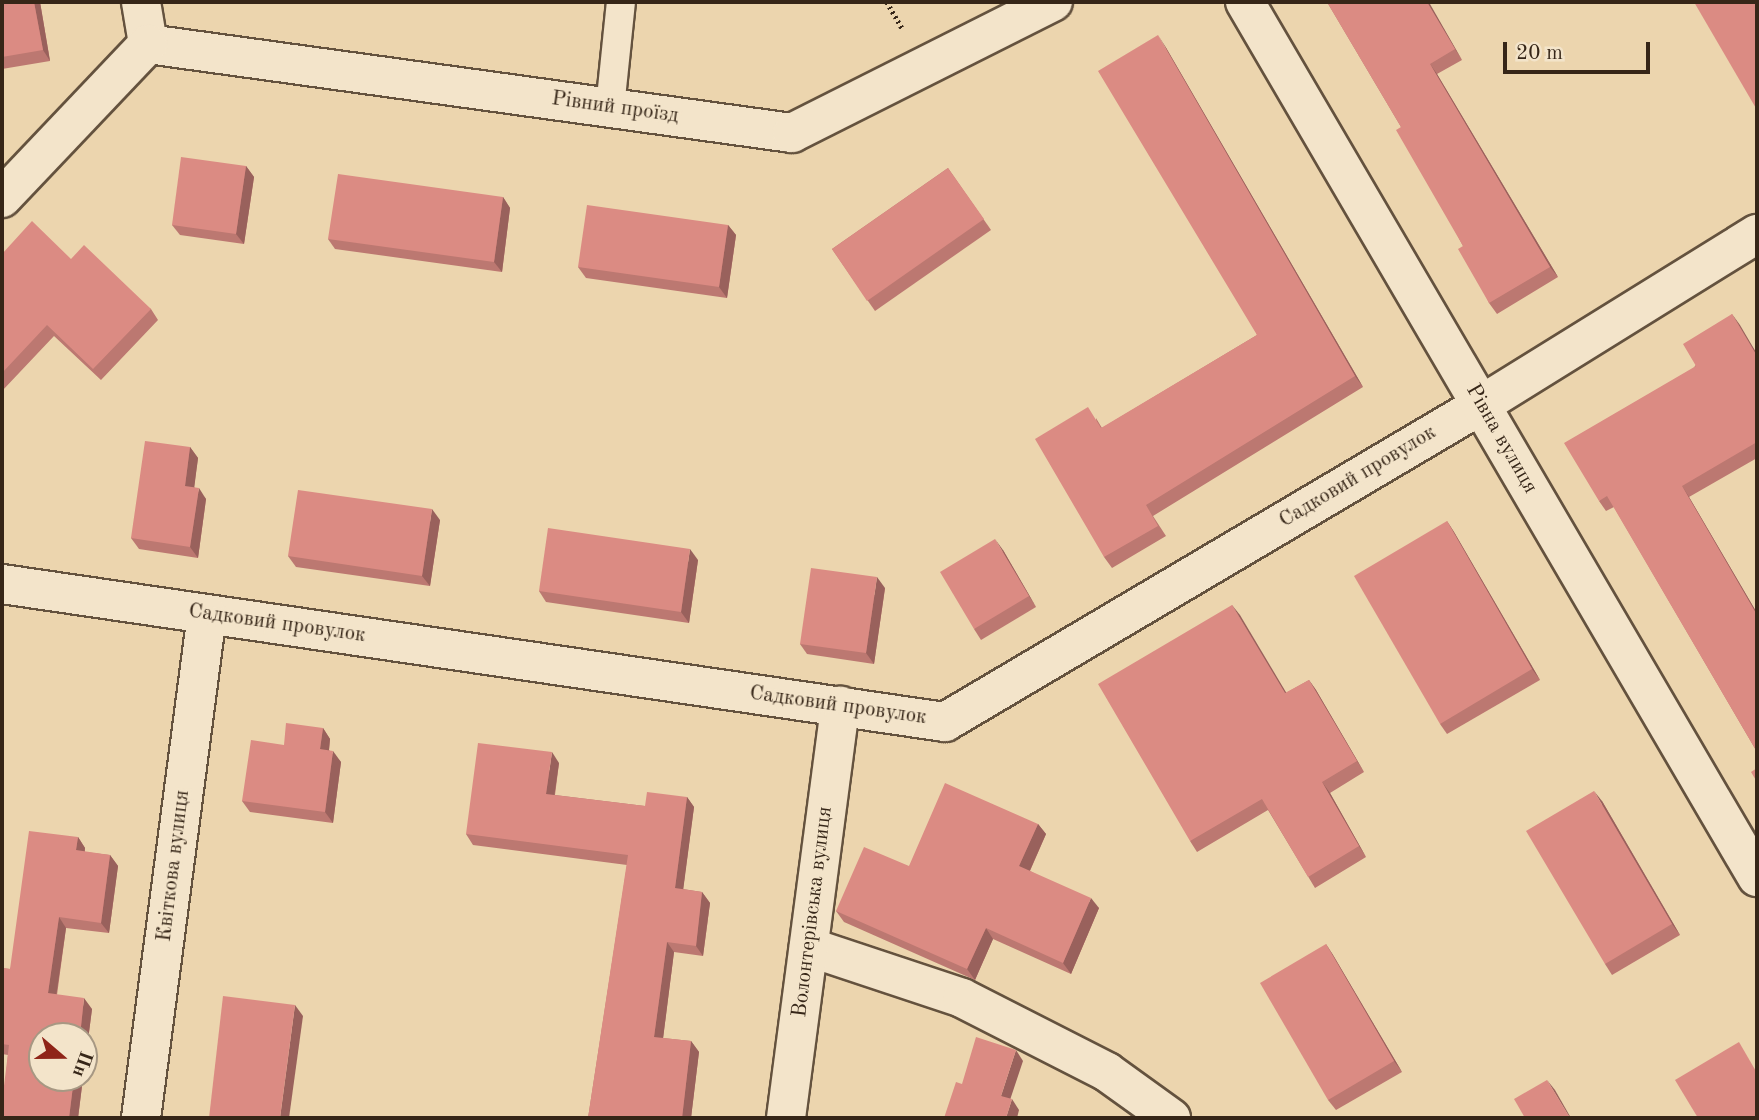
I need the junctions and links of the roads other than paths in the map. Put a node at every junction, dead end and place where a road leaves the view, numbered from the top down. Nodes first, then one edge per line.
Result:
1 (141, 2) edge
2 (621, 2) edge
3 (1053, 2) edge
4 (1245, 2) edge
5 (148, 44) junction
6 (610, 108) junction
7 (2, 198) edge
8 (1757, 234) edge
9 (1481, 405) junction
10 (2, 584) edge
11 (207, 614) junction
12 (840, 706) junction
13 (1757, 877) edge
14 (809, 947) junction
15 (141, 1118) edge
16 (786, 1118) edge
17 (1171, 1118) edge

1 - 5 street
2 - 6 lane
3 - 6 street, Рівний проїзд
4 - 9 street, Рівна вулиця
5 - 6 street, Рівний проїзд
5 - 7 street
8 - 9 street, Садковий провулок
9 - 12 street, Садковий провулок
9 - 13 street, Рівна вулиця
10 - 11 street, Садковий провулок
11 - 12 street, Садковий провулок
11 - 15 street, Квіткова вулиця
12 - 14 street, Волонтерівська вулиця
14 - 16 street, Волонтерівська вулиця
14 - 17 street

